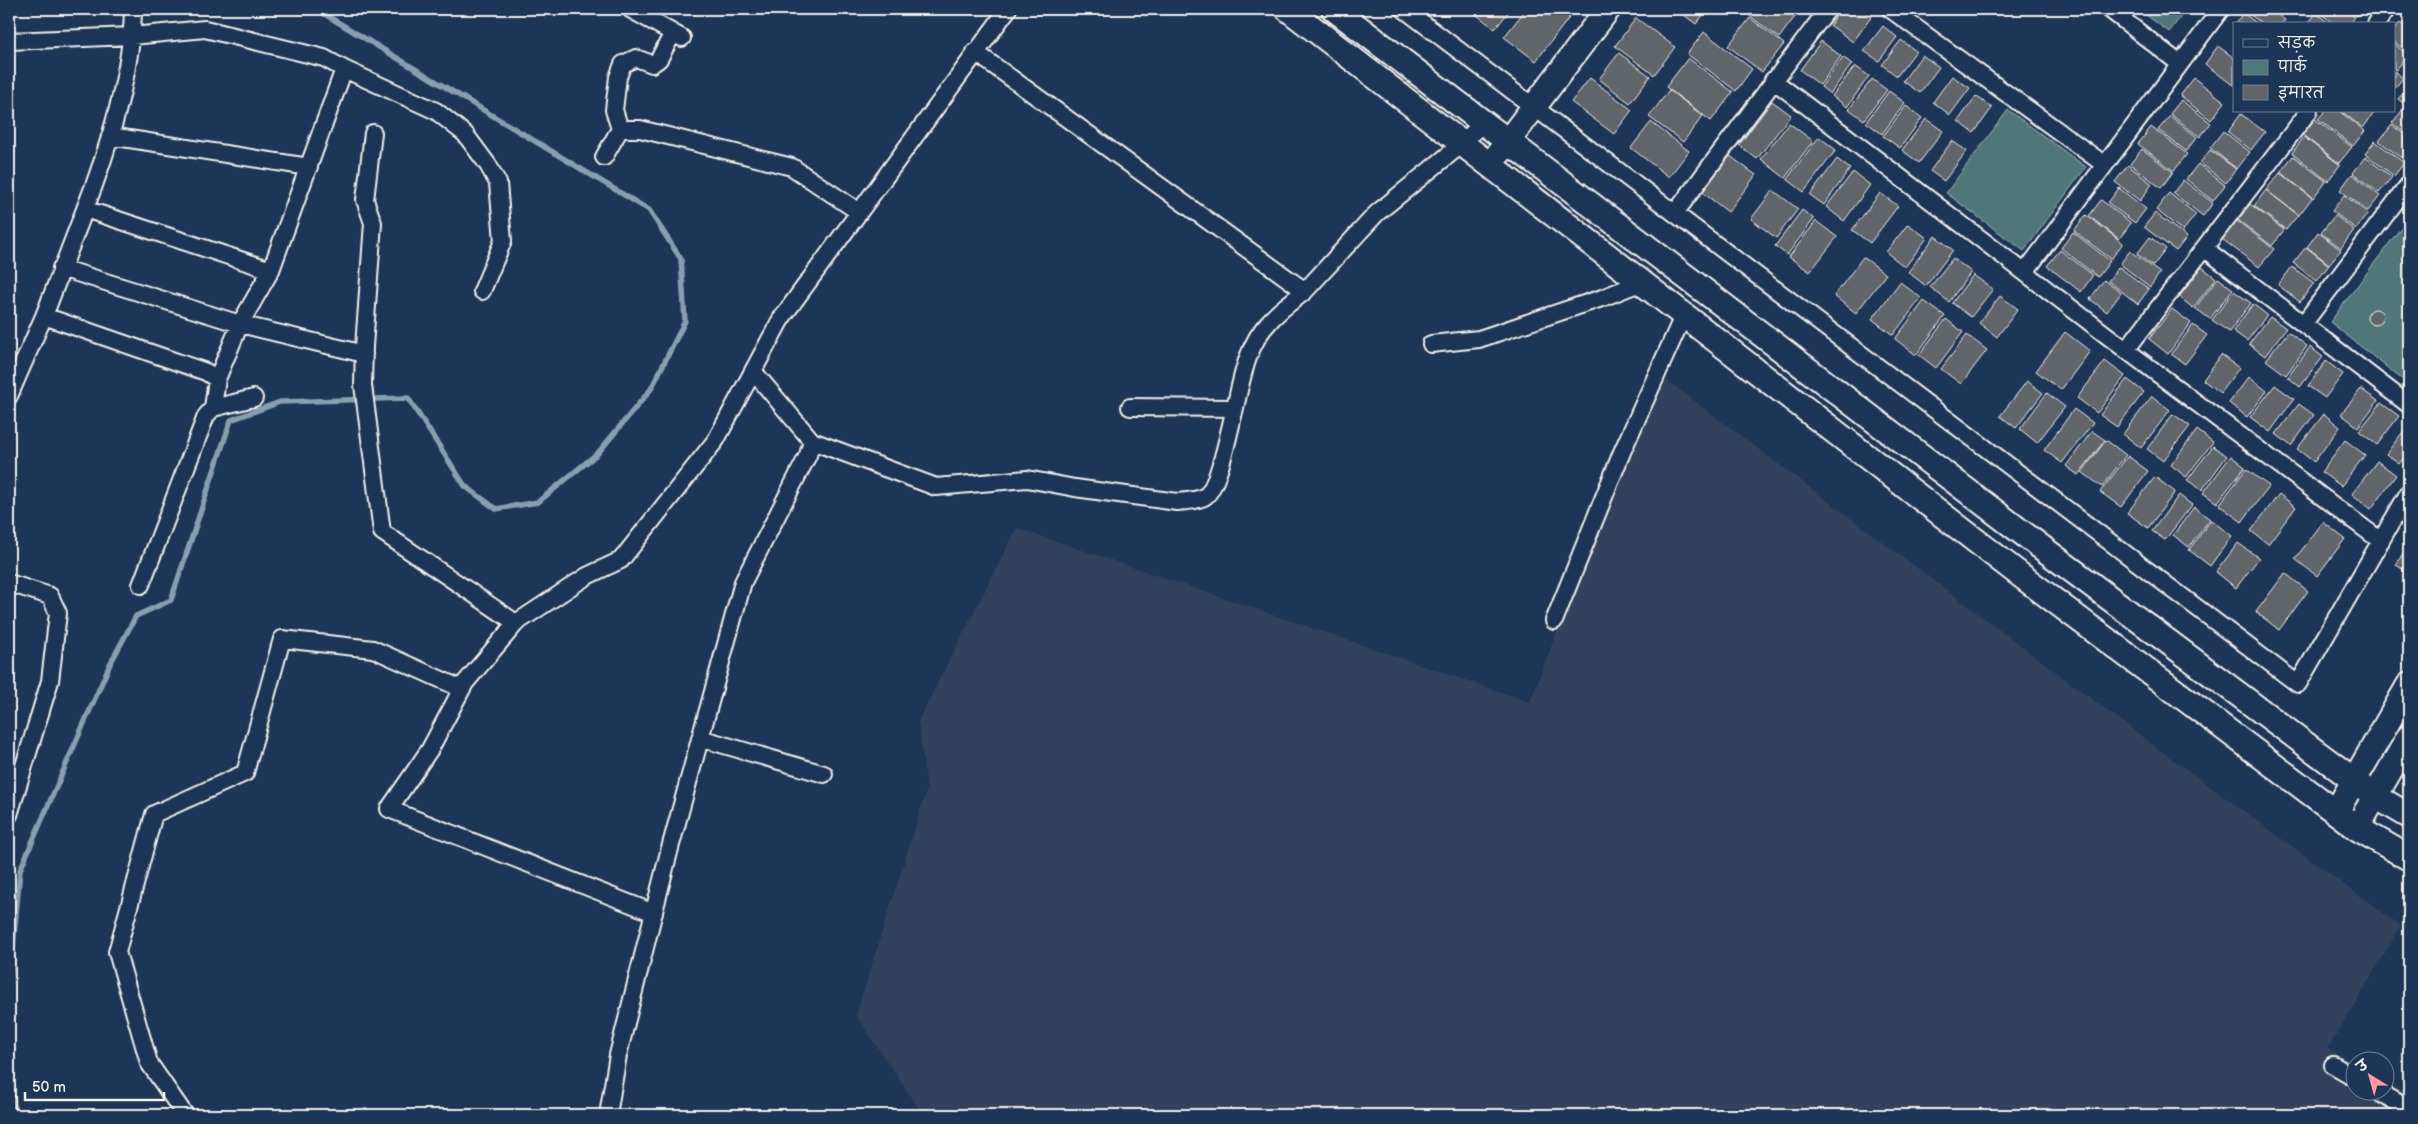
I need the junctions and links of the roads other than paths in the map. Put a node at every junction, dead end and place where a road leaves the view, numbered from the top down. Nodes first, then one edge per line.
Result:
1 (133, 9) edge
2 (630, 9) edge
3 (1008, 9) edge
4 (1288, 9) edge
5 (1334, 9) edge
6 (1404, 9) edge
7 (1608, 9) edge
8 (1828, 9) edge
9 (1890, 9) edge
10 (2108, 9) edge
11 (2221, 9) edge
12 (2387, 9) edge
13 (2377, 22) edge
14 (132, 36) junction
15 (9, 41) edge
16 (976, 52) junction
17 (2180, 64) junction
18 (344, 69) junction
19 (1773, 80) junction
20 (1532, 108) junction
21 (2308, 112) edge
22 (1484, 122) junction
23 (620, 129) junction
24 (373, 133) dead end
25 (110, 136) junction
26 (1508, 140) junction
27 (1462, 144) junction
28 (604, 157) dead end
29 (1491, 164) junction
30 (2105, 165) junction
31 (309, 167) junction
32 (2409, 184) edge
33 (85, 210) junction
34 (859, 212) junction
35 (1675, 213) junction
36 (2204, 248) junction
37 (61, 268) junction
38 (271, 270) junction
39 (2025, 272) junction
40 (1642, 282) junction
41 (482, 291) dead end
42 (1305, 291) junction
43 (1684, 314) junction
44 (44, 316) junction
45 (2304, 323) junction
46 (240, 324) junction
47 (1431, 344) dead end
48 (2126, 350) junction
49 (364, 354) junction
50 (753, 371) junction
51 (217, 378) junction
52 (9, 396) edge
53 (254, 398) dead end
54 (2409, 405) edge
55 (1130, 407) dead end
56 (214, 408) junction
57 (1235, 408) junction
58 (812, 441) junction
59 (2409, 492) edge
60 (2381, 541) junction
61 (9, 583) edge
62 (141, 585) dead end
63 (1554, 621) dead end
64 (516, 623) junction
65 (2409, 685) edge
66 (462, 689) junction
67 (2409, 737) edge
68 (700, 738) junction
69 (824, 774) dead end
70 (2354, 780) junction
71 (2375, 796) junction
72 (2336, 812) junction
73 (9, 815) edge
74 (2409, 816) edge
75 (2357, 828) junction
76 (2409, 858) edge
77 (654, 913) junction
78 (2333, 1065) dead end
79 (2346, 1072) edge
80 (2396, 1102) edge
81 (2409, 1109) edge
82 (185, 1115) edge
83 (608, 1115) edge

1 - 14 street
2 - 23 street
3 - 16 street
4 - 27 street
5 - 22 street
6 - 20 street
7 - 20 street
8 - 19 street
9 - 30 street
10 - 17 street
11 - 17 street
12 - 13 street
14 - 15 street
14 - 18 street
14 - 25 street
16 - 34 street
16 - 42 street
17 - 30 street
18 - 31 street
18 - 41 street
19 - 35 street
19 - 39 street
20 - 26 street
20 - 35 street
21 - 36 street
22 - 26 street
22 - 27 street
23 - 28 street
23 - 34 street
24 - 49 street
25 - 31 street
25 - 33 street
26 - 29 street
26 - 70 street
27 - 29 street
27 - 42 street
29 - 40 street
30 - 39 street
31 - 38 street
32 - 45 street
33 - 37 street
33 - 38 street
34 - 50 street
35 - 60 street
36 - 45 street
36 - 48 street
37 - 44 street
37 - 46 street
38 - 46 street
39 - 48 street
40 - 43 street
40 - 47 street
42 - 57 street
43 - 63 street
43 - 72 street
44 - 51 street
44 - 52 street
45 - 54 street
46 - 49 street
46 - 51 street
48 - 60 street
49 - 64 street
50 - 58 street
50 - 64 street
51 - 56 street
53 - 56 street
55 - 57 street
56 - 62 street
57 - 58 street
58 - 68 street
59 - 60 street
61 - 73 street
64 - 66 street
65 - 70 street
66 - 77 street
66 - 82 street
67 - 71 street
68 - 69 street
68 - 77 street
70 - 71 street
70 - 72 street
71 - 74 street
71 - 75 street
72 - 75 street
75 - 76 street
77 - 83 street
78 - 79 street
80 - 81 street

